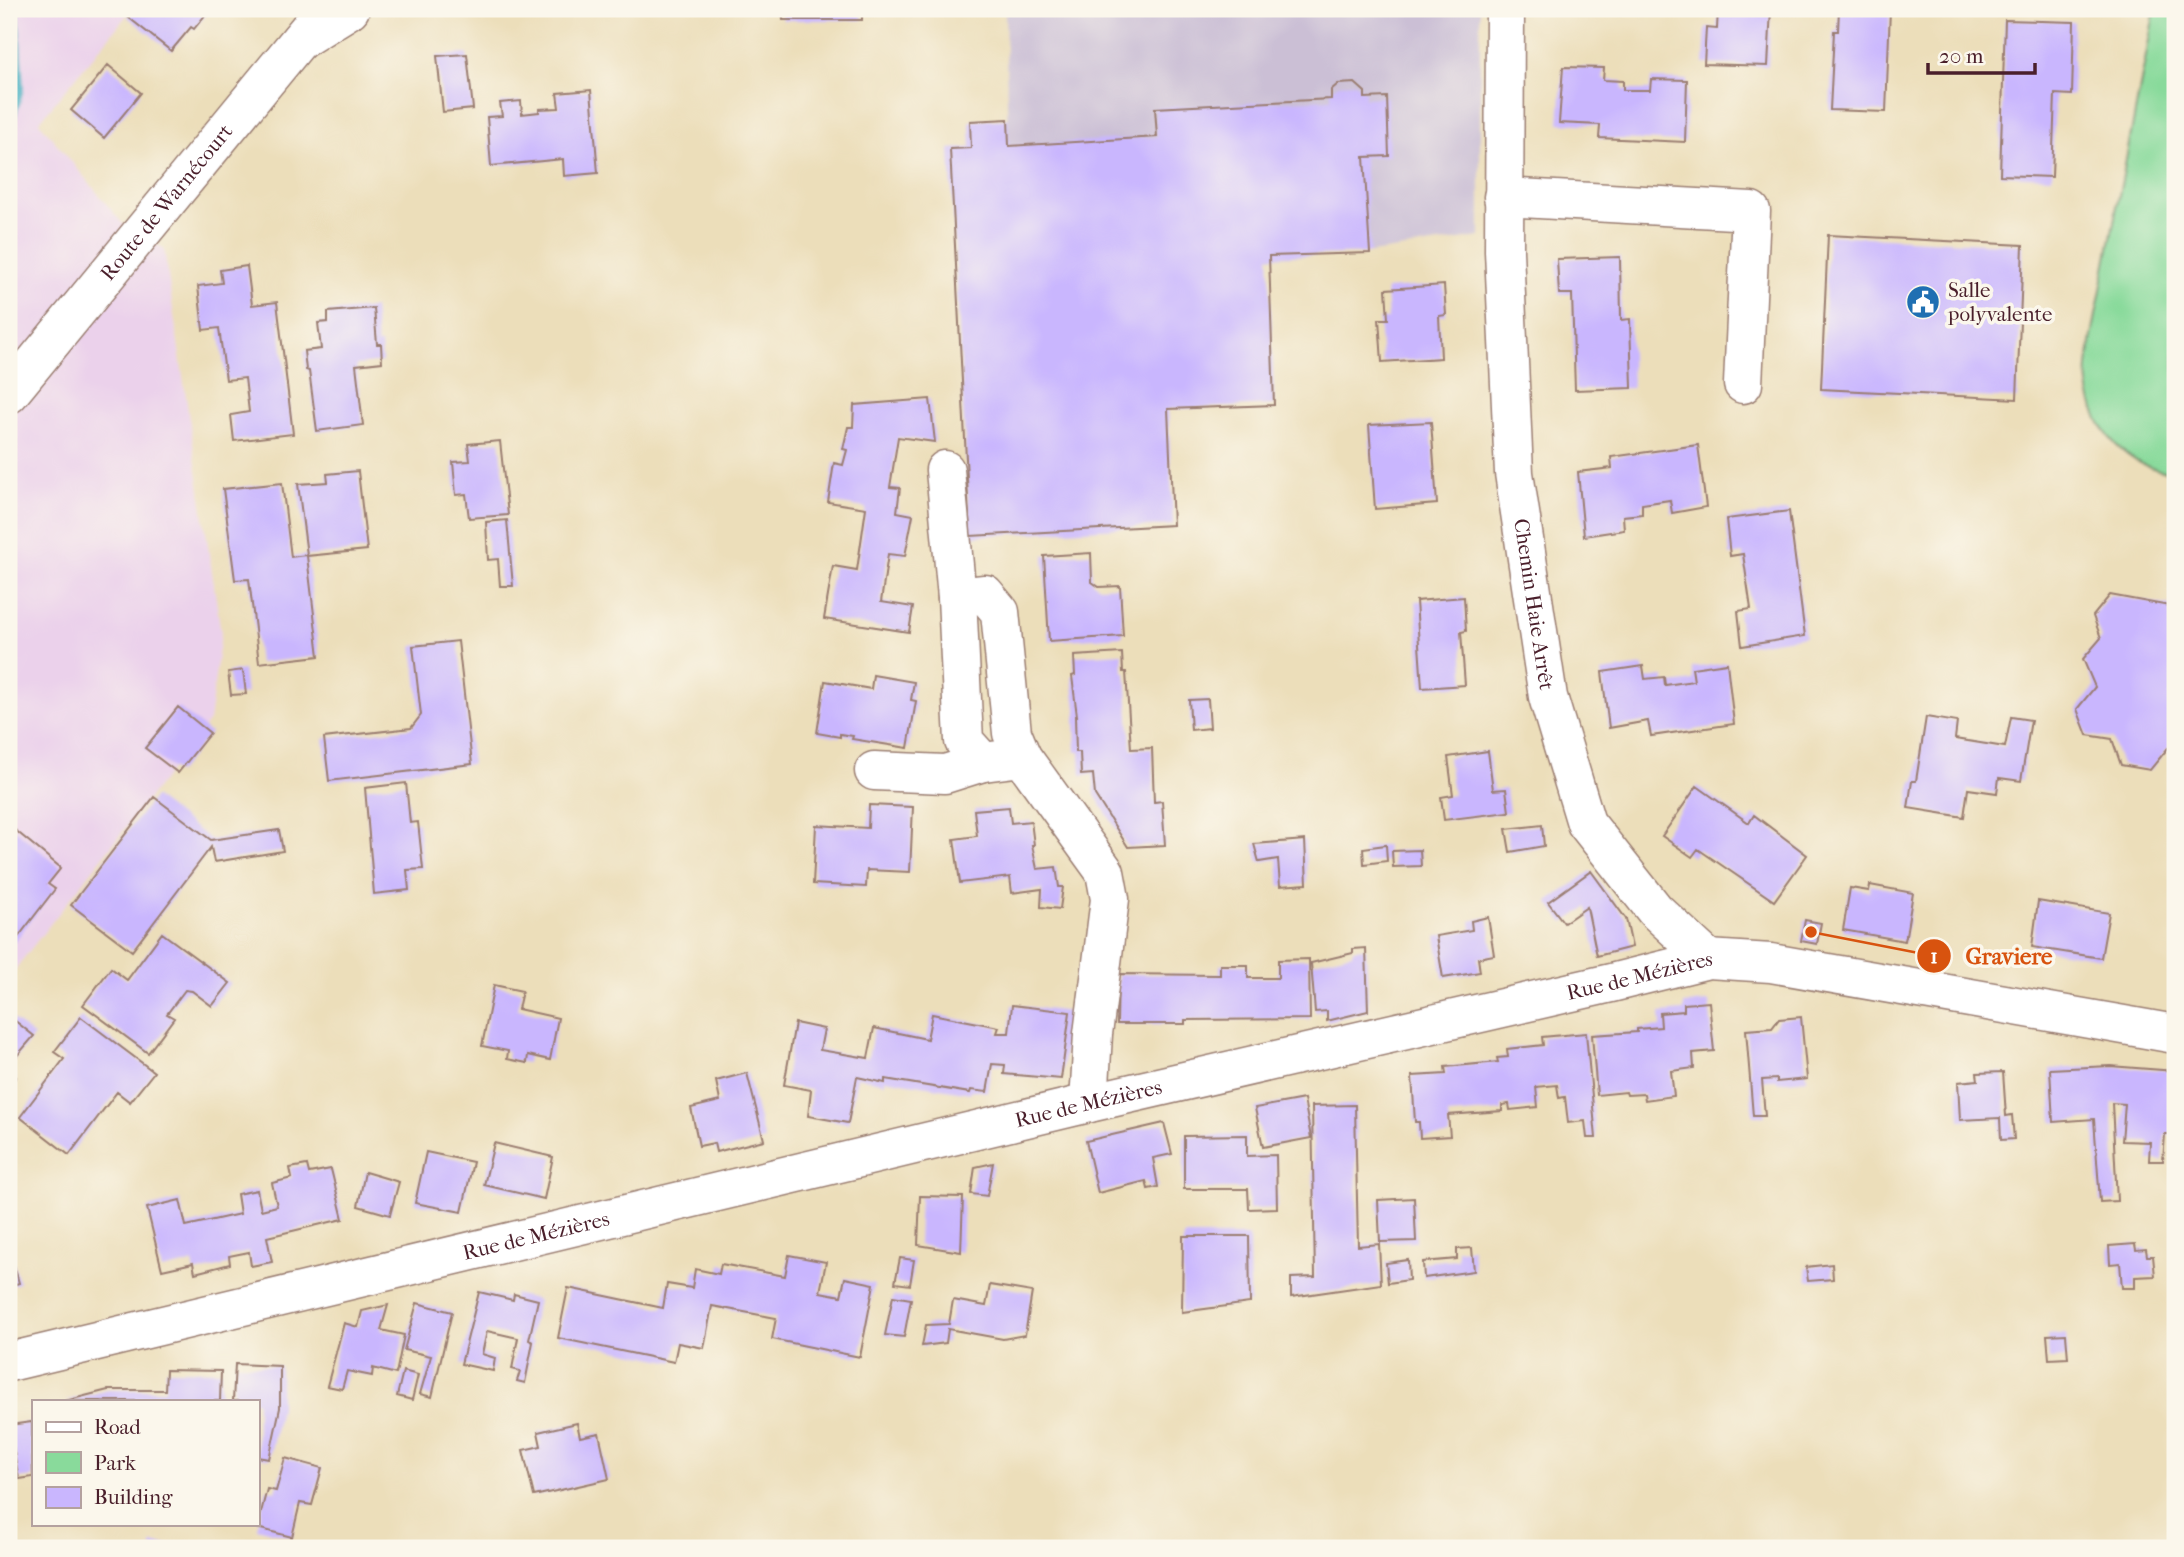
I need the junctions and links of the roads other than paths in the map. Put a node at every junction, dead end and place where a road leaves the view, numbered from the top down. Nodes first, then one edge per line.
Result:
1 (325, 9) edge
2 (350, 9) edge
3 (1505, 9) edge
4 (300, 40) junction
5 (1503, 197) junction
6 (1743, 384) dead end
7 (9, 394) edge
8 (945, 470) dead end
9 (957, 597) junction
10 (1022, 757) junction
11 (983, 762) junction
12 (874, 771) dead end
13 (1708, 959) junction
14 (2175, 1034) edge
15 (1089, 1103) junction
16 (9, 1362) edge

1 - 4 street, Route de Warnécourt
2 - 4 street
3 - 5 street, Chemin Haie Arrêt
4 - 7 street, Route de Warnécourt
5 - 6 street
5 - 13 street, Chemin Haie Arrêt
8 - 9 street
9 - 10 street
9 - 11 street
10 - 11 street
10 - 15 street
11 - 12 street
13 - 14 street, Rue de Mézières
13 - 15 street, Rue de Mézières
15 - 16 street, Rue de Mézières

